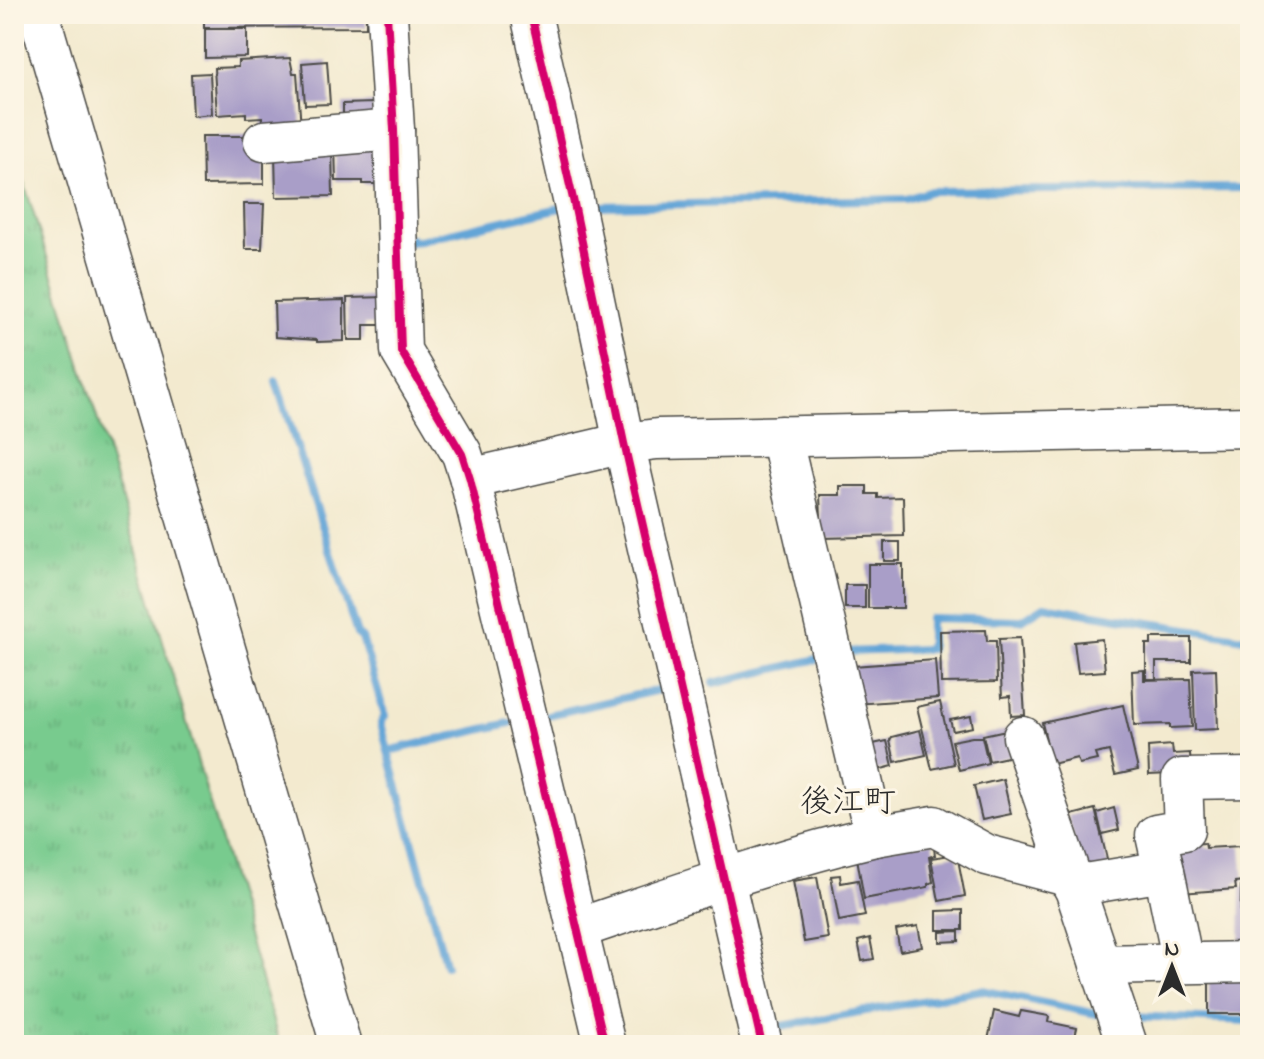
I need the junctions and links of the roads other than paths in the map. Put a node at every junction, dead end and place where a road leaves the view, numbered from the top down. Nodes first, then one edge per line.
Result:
1 (39, 14) edge
2 (387, 14) edge
3 (531, 14) edge
4 (394, 130) junction
5 (264, 141) dead end
6 (1250, 427) edge
7 (781, 436) junction
8 (624, 443) junction
9 (470, 479) junction
10 (1023, 737) dead end
11 (1250, 778) edge
12 (875, 836) junction
13 (1164, 871) junction
14 (724, 879) junction
15 (1072, 882) junction
16 (577, 929) junction
17 (1250, 962) edge
18 (1183, 963) junction
19 (1100, 965) junction
20 (341, 1045) edge
21 (605, 1045) edge
22 (762, 1045) edge
23 (1127, 1045) edge

1 - 20 street
2 - 4 street
3 - 8 street
4 - 5 street
4 - 9 street
6 - 7 street
7 - 8 street
7 - 12 street
8 - 9 street
8 - 14 street
9 - 16 street
10 - 15 street
11 - 13 street
12 - 14 street
12 - 15 street
13 - 15 street
13 - 18 street
14 - 16 street
14 - 22 street
15 - 19 street
16 - 21 street
17 - 18 street
18 - 19 street
19 - 23 street

